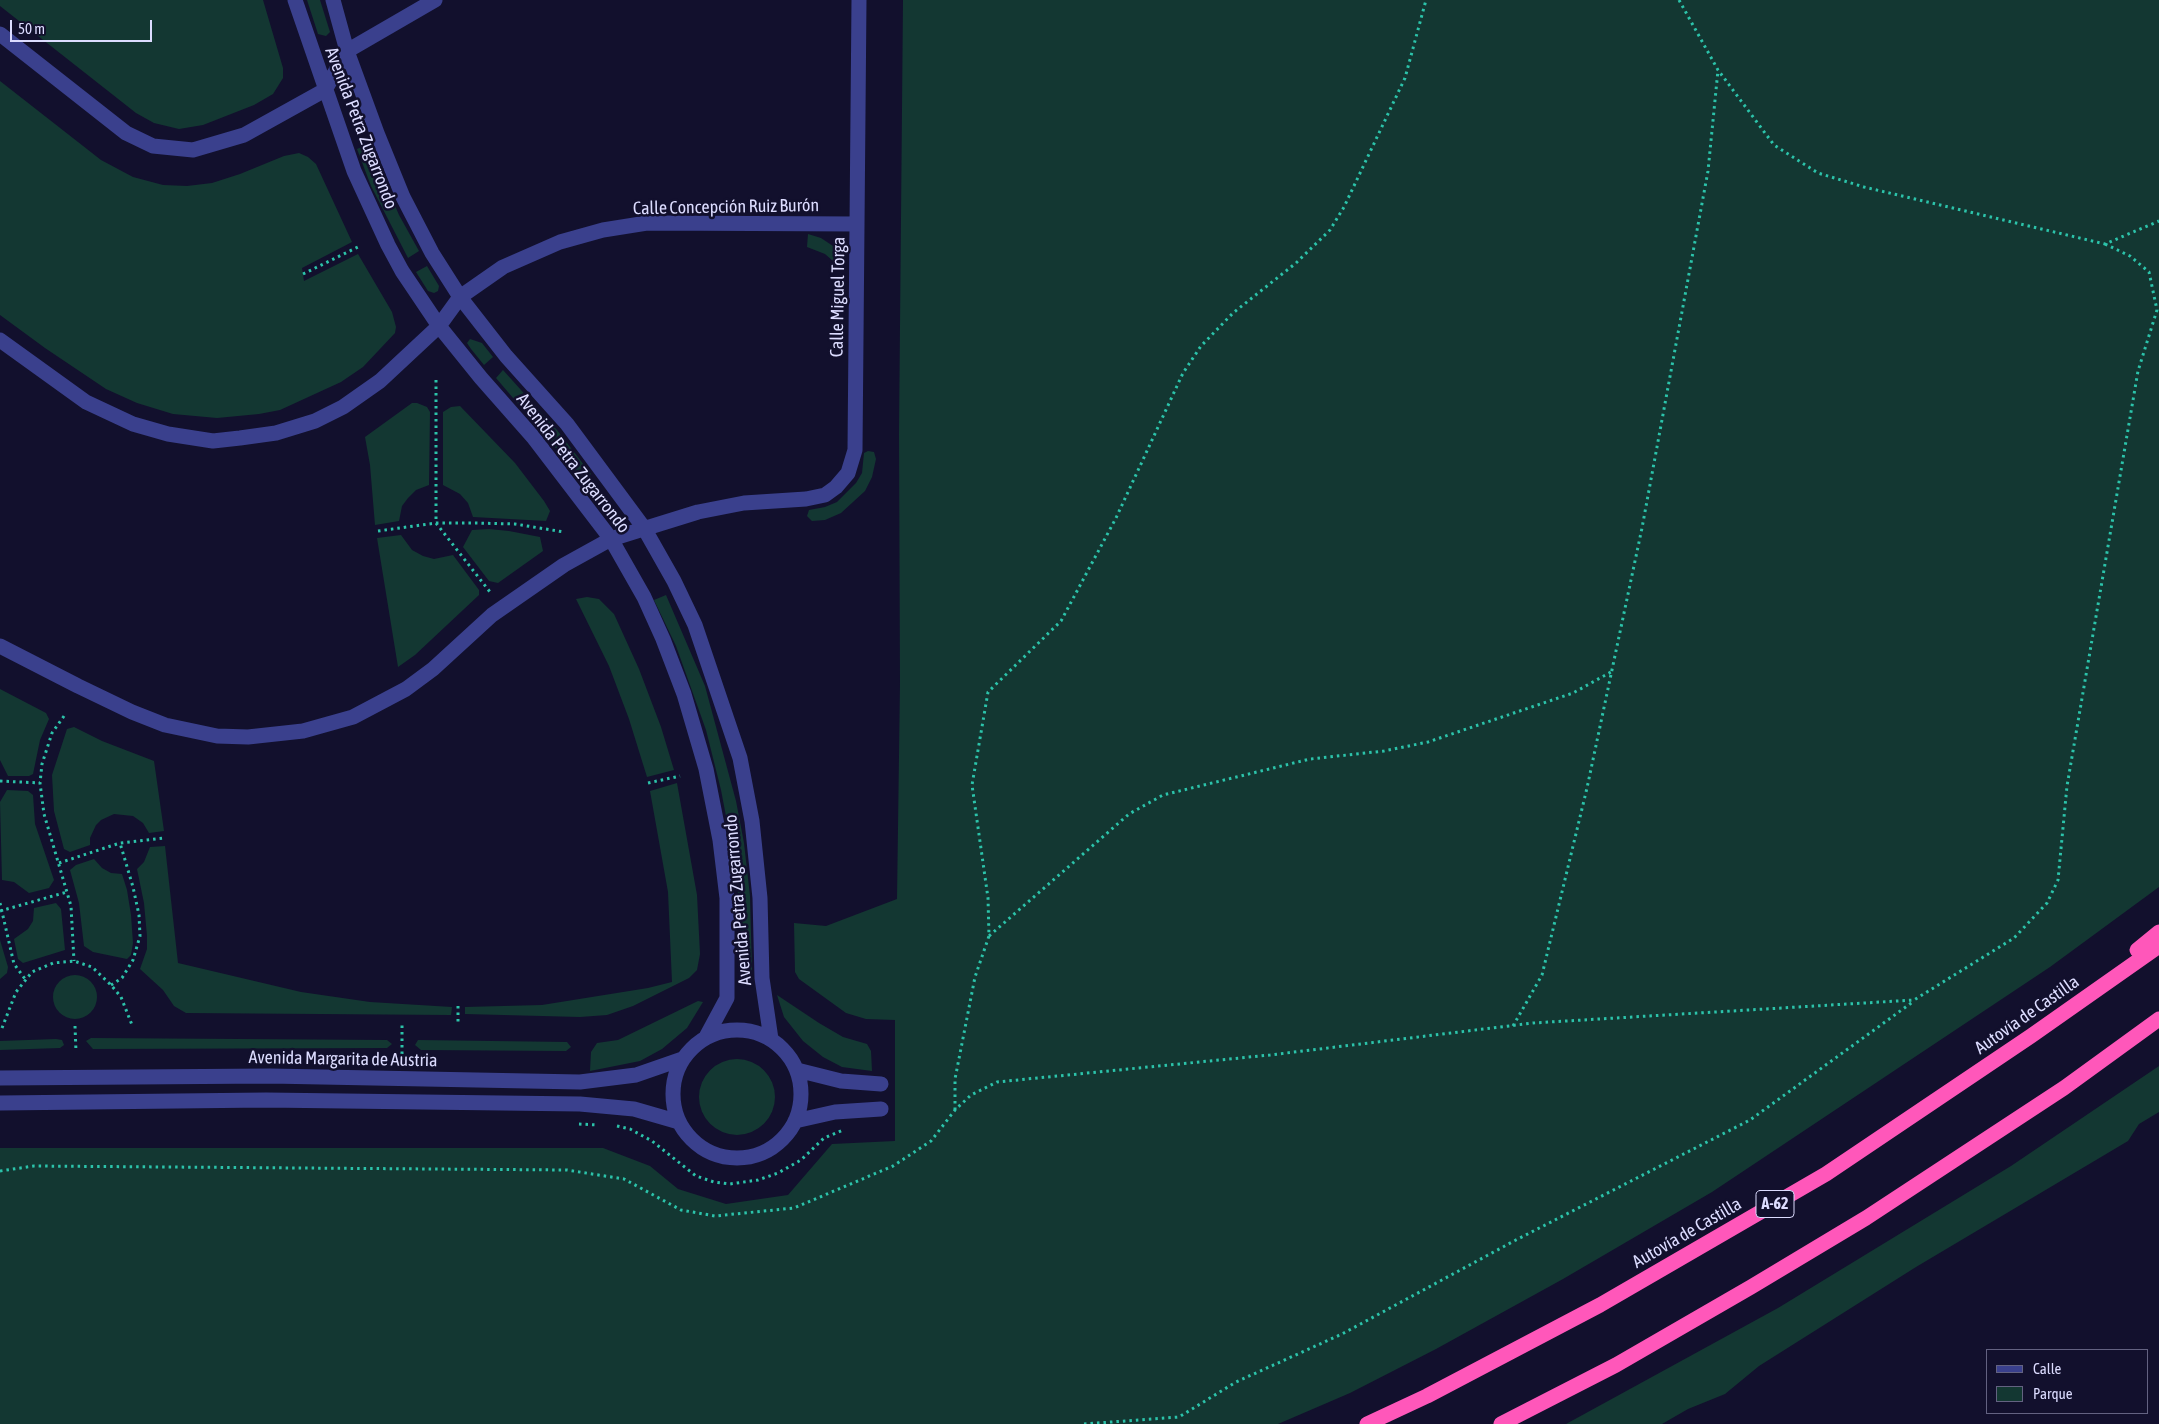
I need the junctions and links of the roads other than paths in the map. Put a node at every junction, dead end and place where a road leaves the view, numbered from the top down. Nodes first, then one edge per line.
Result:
1 (295, 0) edge
2 (333, 0) edge
3 (435, 0) edge
4 (858, 0) edge
5 (0, 34) edge
6 (347, 51) junction
7 (325, 90) junction
8 (857, 224) junction
9 (460, 297) junction
10 (439, 326) junction
11 (0, 340) edge
12 (644, 528) junction
13 (611, 539) junction
14 (0, 646) edge
15 (2159, 932) edge
16 (2159, 946) edge
17 (2159, 1020) edge
18 (2159, 1029) edge
19 (2031, 1036) junction
20 (706, 1037) junction
21 (771, 1039) junction
22 (682, 1060) junction
23 (797, 1070) junction
24 (0, 1078) edge
25 (881, 1084) dead end
26 (2064, 1088) junction
27 (0, 1103) edge
28 (881, 1109) dead end
29 (795, 1121) junction
30 (679, 1122) junction
31 (1367, 1424) edge
32 (1501, 1424) edge

1 - 7 street, Avenida Petra Zugarrondo
2 - 6 street, Avenida Petra Zugarrondo
3 - 6 street
4 - 8 street, Calle Miguel Torga
5 - 7 street
6 - 7 street
6 - 9 street, Avenida Petra Zugarrondo
7 - 10 street, Avenida Petra Zugarrondo
8 - 9 street, Calle Concepción Ruiz Burón
8 - 12 street, Calle Miguel Torga
9 - 10 street, Calle Concepción Ruiz Burón
9 - 12 street, Avenida Petra Zugarrondo
10 - 11 street, Calle Concepción Ruiz Burón
10 - 13 street, Avenida Petra Zugarrondo
12 - 13 street
12 - 21 street, Avenida Petra Zugarrondo
13 - 14 street
13 - 20 street, Avenida Petra Zugarrondo
15 - 19 highway
16 - 19 highway, Autovía de Castilla / A-62
17 - 26 highway
18 - 26 highway
19 - 31 highway, Autovía de Castilla / A-62
20 - 21 street
20 - 22 street
21 - 23 street
22 - 24 street, Avenida Margarita de Austria
22 - 30 street
23 - 25 street
23 - 29 street
26 - 32 highway
27 - 30 street
28 - 29 street
29 - 30 street

